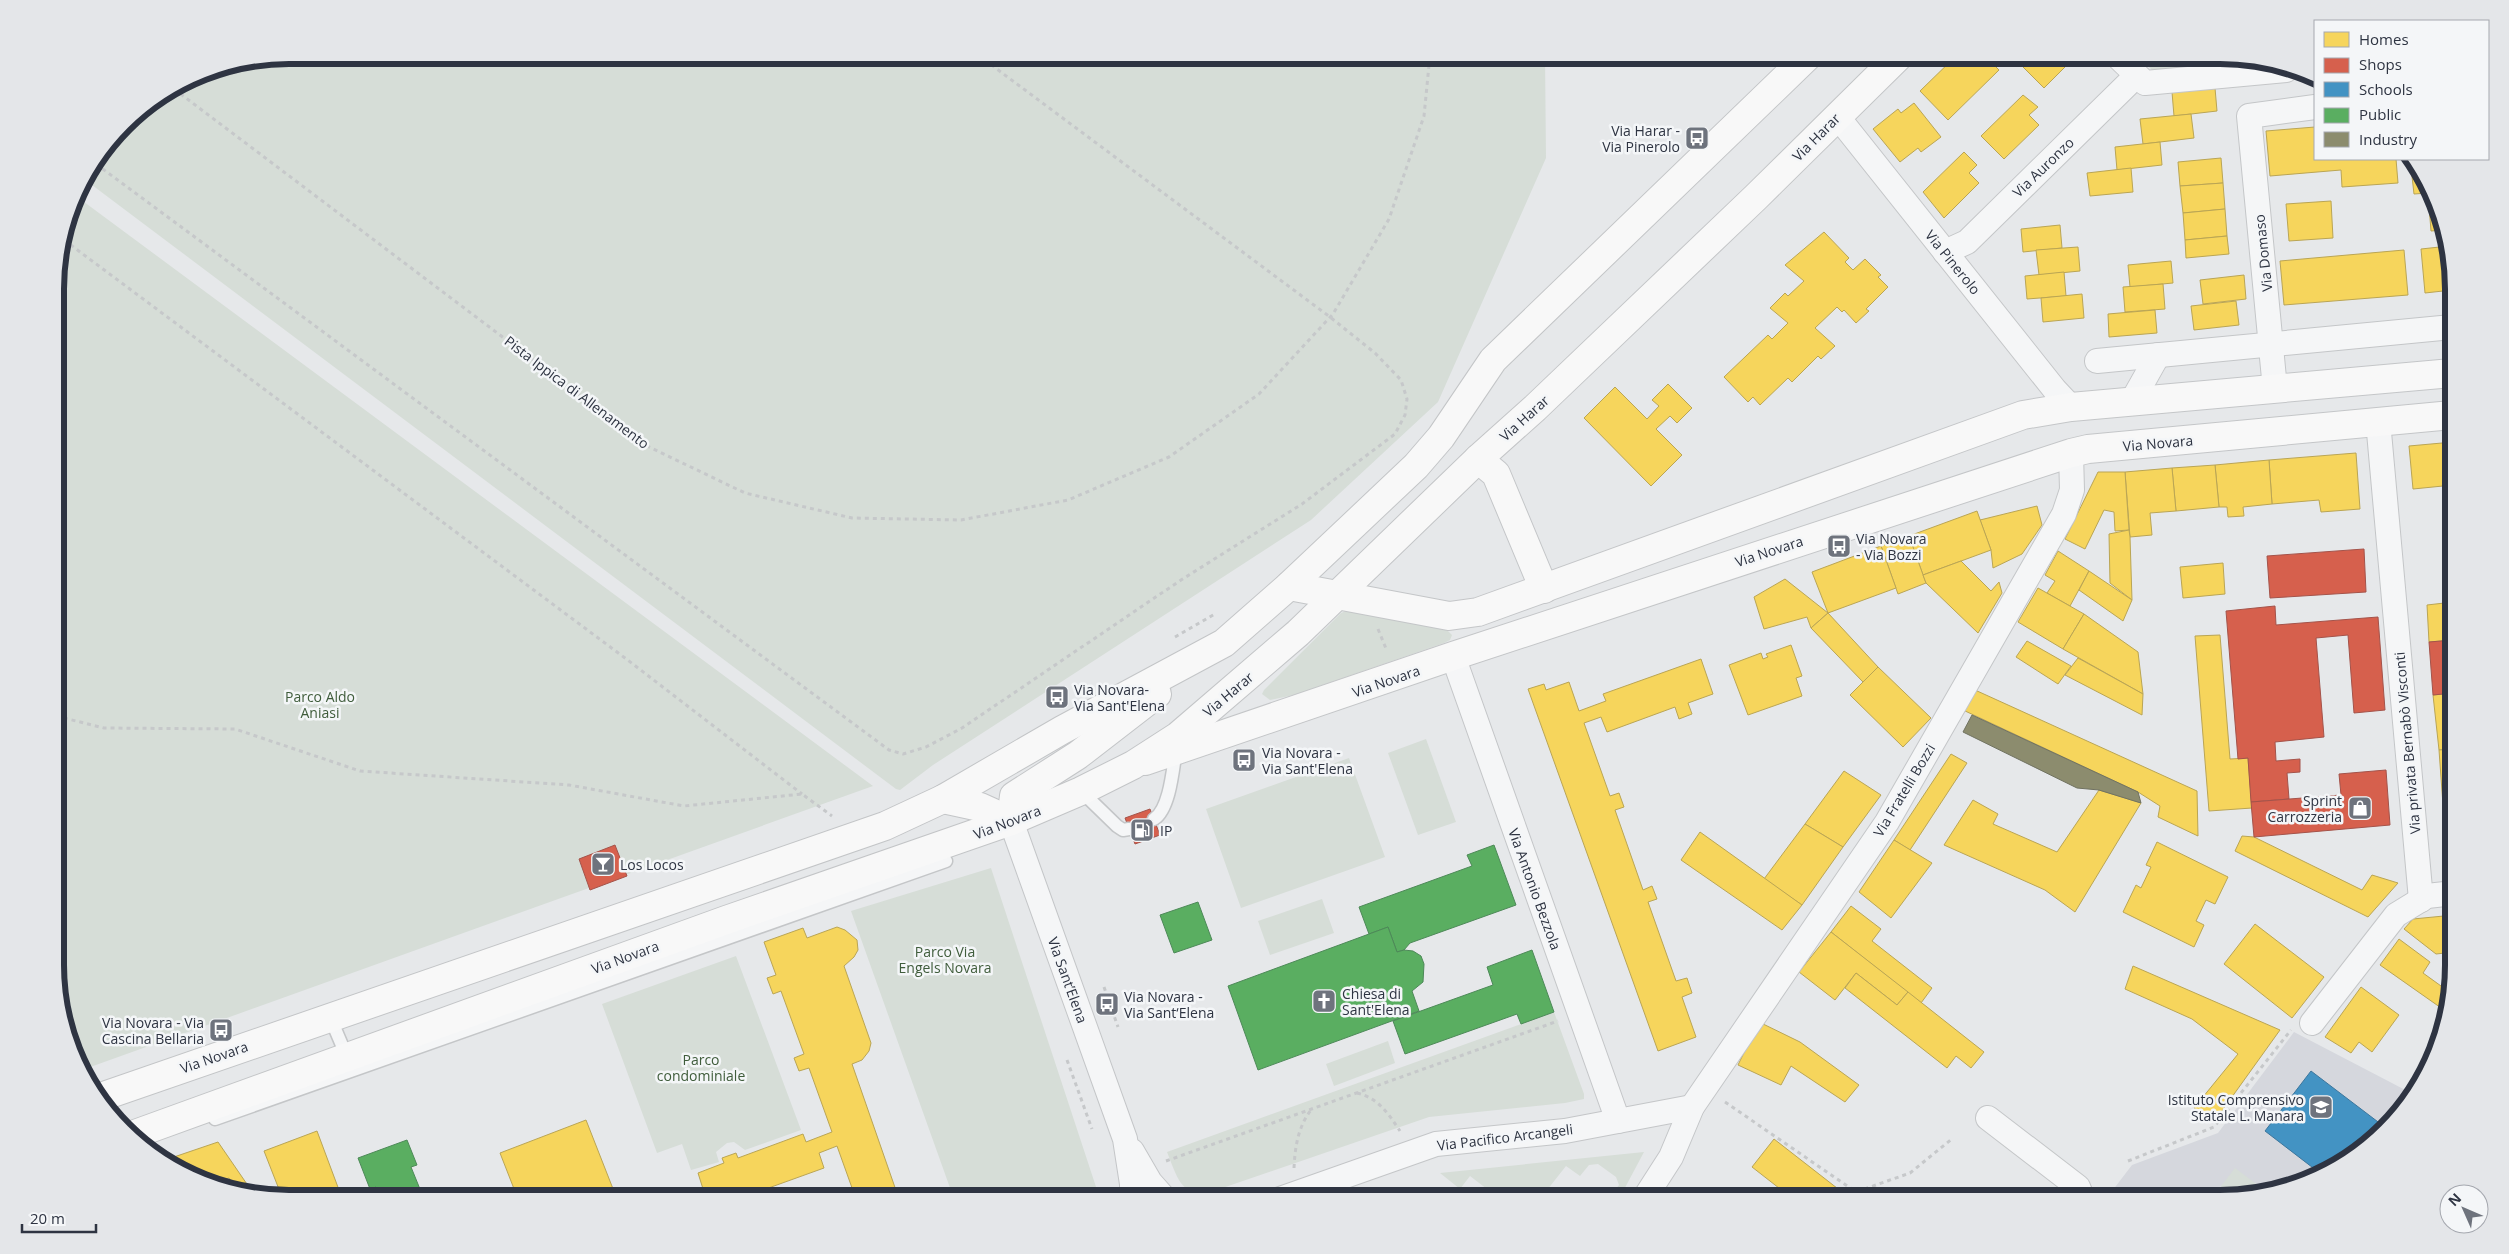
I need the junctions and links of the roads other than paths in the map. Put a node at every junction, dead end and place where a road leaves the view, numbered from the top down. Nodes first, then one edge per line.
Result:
1 (1795, 64) edge
2 (1891, 64) edge
3 (2125, 64) edge
4 (2277, 71) edge
5 (2136, 76) junction
6 (2314, 107) edge
7 (1837, 116) junction
8 (1945, 252) junction
9 (2445, 328) edge
10 (2272, 345) junction
11 (2158, 355) junction
12 (2097, 361) dead end
13 (2445, 374) edge
14 (2275, 389) junction
15 (2131, 403) junction
16 (2071, 407) junction
17 (2445, 415) edge
18 (2378, 420) junction
19 (2071, 453) junction
20 (1478, 459) junction
21 (1289, 586) junction
22 (1544, 589) junction
23 (1339, 595) junction
24 (1467, 613) junction
25 (1224, 643) junction
26 (1453, 656) junction
27 (1177, 744) junction
28 (1134, 764) joint
29 (1081, 791) junction
30 (943, 799) junction
31 (1154, 819) dead end
32 (1011, 821) junction
33 (1129, 829) dead end
34 (946, 861) dead end
35 (2445, 895) edge
36 (2421, 900) junction
37 (330, 1017) junction
38 (2303, 1024) road end
39 (347, 1057) junction
40 (106, 1095) edge
41 (1692, 1107) junction
42 (1988, 1118) dead end
43 (1618, 1121) junction
44 (139, 1133) edge
45 (1125, 1139) junction
46 (150, 1142) edge
47 (1132, 1190) edge
48 (1157, 1190) edge
49 (1306, 1190) edge
50 (1650, 1190) edge
51 (2079, 1190) edge

1 - 21 main road
2 - 7 main road, Via Harar
3 - 5 street
4 - 5 street
5 - 8 street, Via Auronzo
6 - 10 street, Via Domaso
7 - 8 street, Via Pinerolo
7 - 20 main road, Via Harar
8 - 16 street, Via Pinerolo
9 - 10 street
10 - 11 street
10 - 14 street, Via Domaso
11 - 12 street
11 - 15 street
13 - 14 main road
14 - 15 main road
15 - 16 main road
16 - 22 main road
17 - 18 main road, Via Novara
18 - 19 main road, Via Novara
18 - 36 street, Via privata Bernabò Visconti
19 - 26 main road, Via Novara
19 - 41 street, Via Fratelli Bozzi
20 - 22 main road
20 - 23 main road, Via Harar
21 - 23 main road
21 - 25 main road, Via Novara
22 - 24 main road
23 - 24 main road
23 - 27 main road, Via Harar
24 - 26 main road
25 - 30 main road, Via Novara
25 - 32 main road
26 - 27 main road, Via Novara
26 - 43 street, Via Antonio Bezzola
27 - 28 main road, Via Harar
27 - 31 lane
28 - 29 main road, Via Novara
29 - 32 main road, Via Novara
29 - 33 lane
30 - 32 main road
30 - 37 main road, Via Novara
32 - 39 main road, Via Novara
32 - 45 street, Via Sant’Elena
34 - 46 lane
35 - 36 street
36 - 38 street
37 - 39 lane
37 - 40 main road, Via Novara
39 - 44 main road, Via Novara
41 - 43 street
41 - 50 street, Via Fratelli Bozzi
42 - 51 street
43 - 49 street, Via Pacifico Arcangeli
45 - 47 street, Via Sant’Elena
45 - 48 street, Via Sant’Elena

